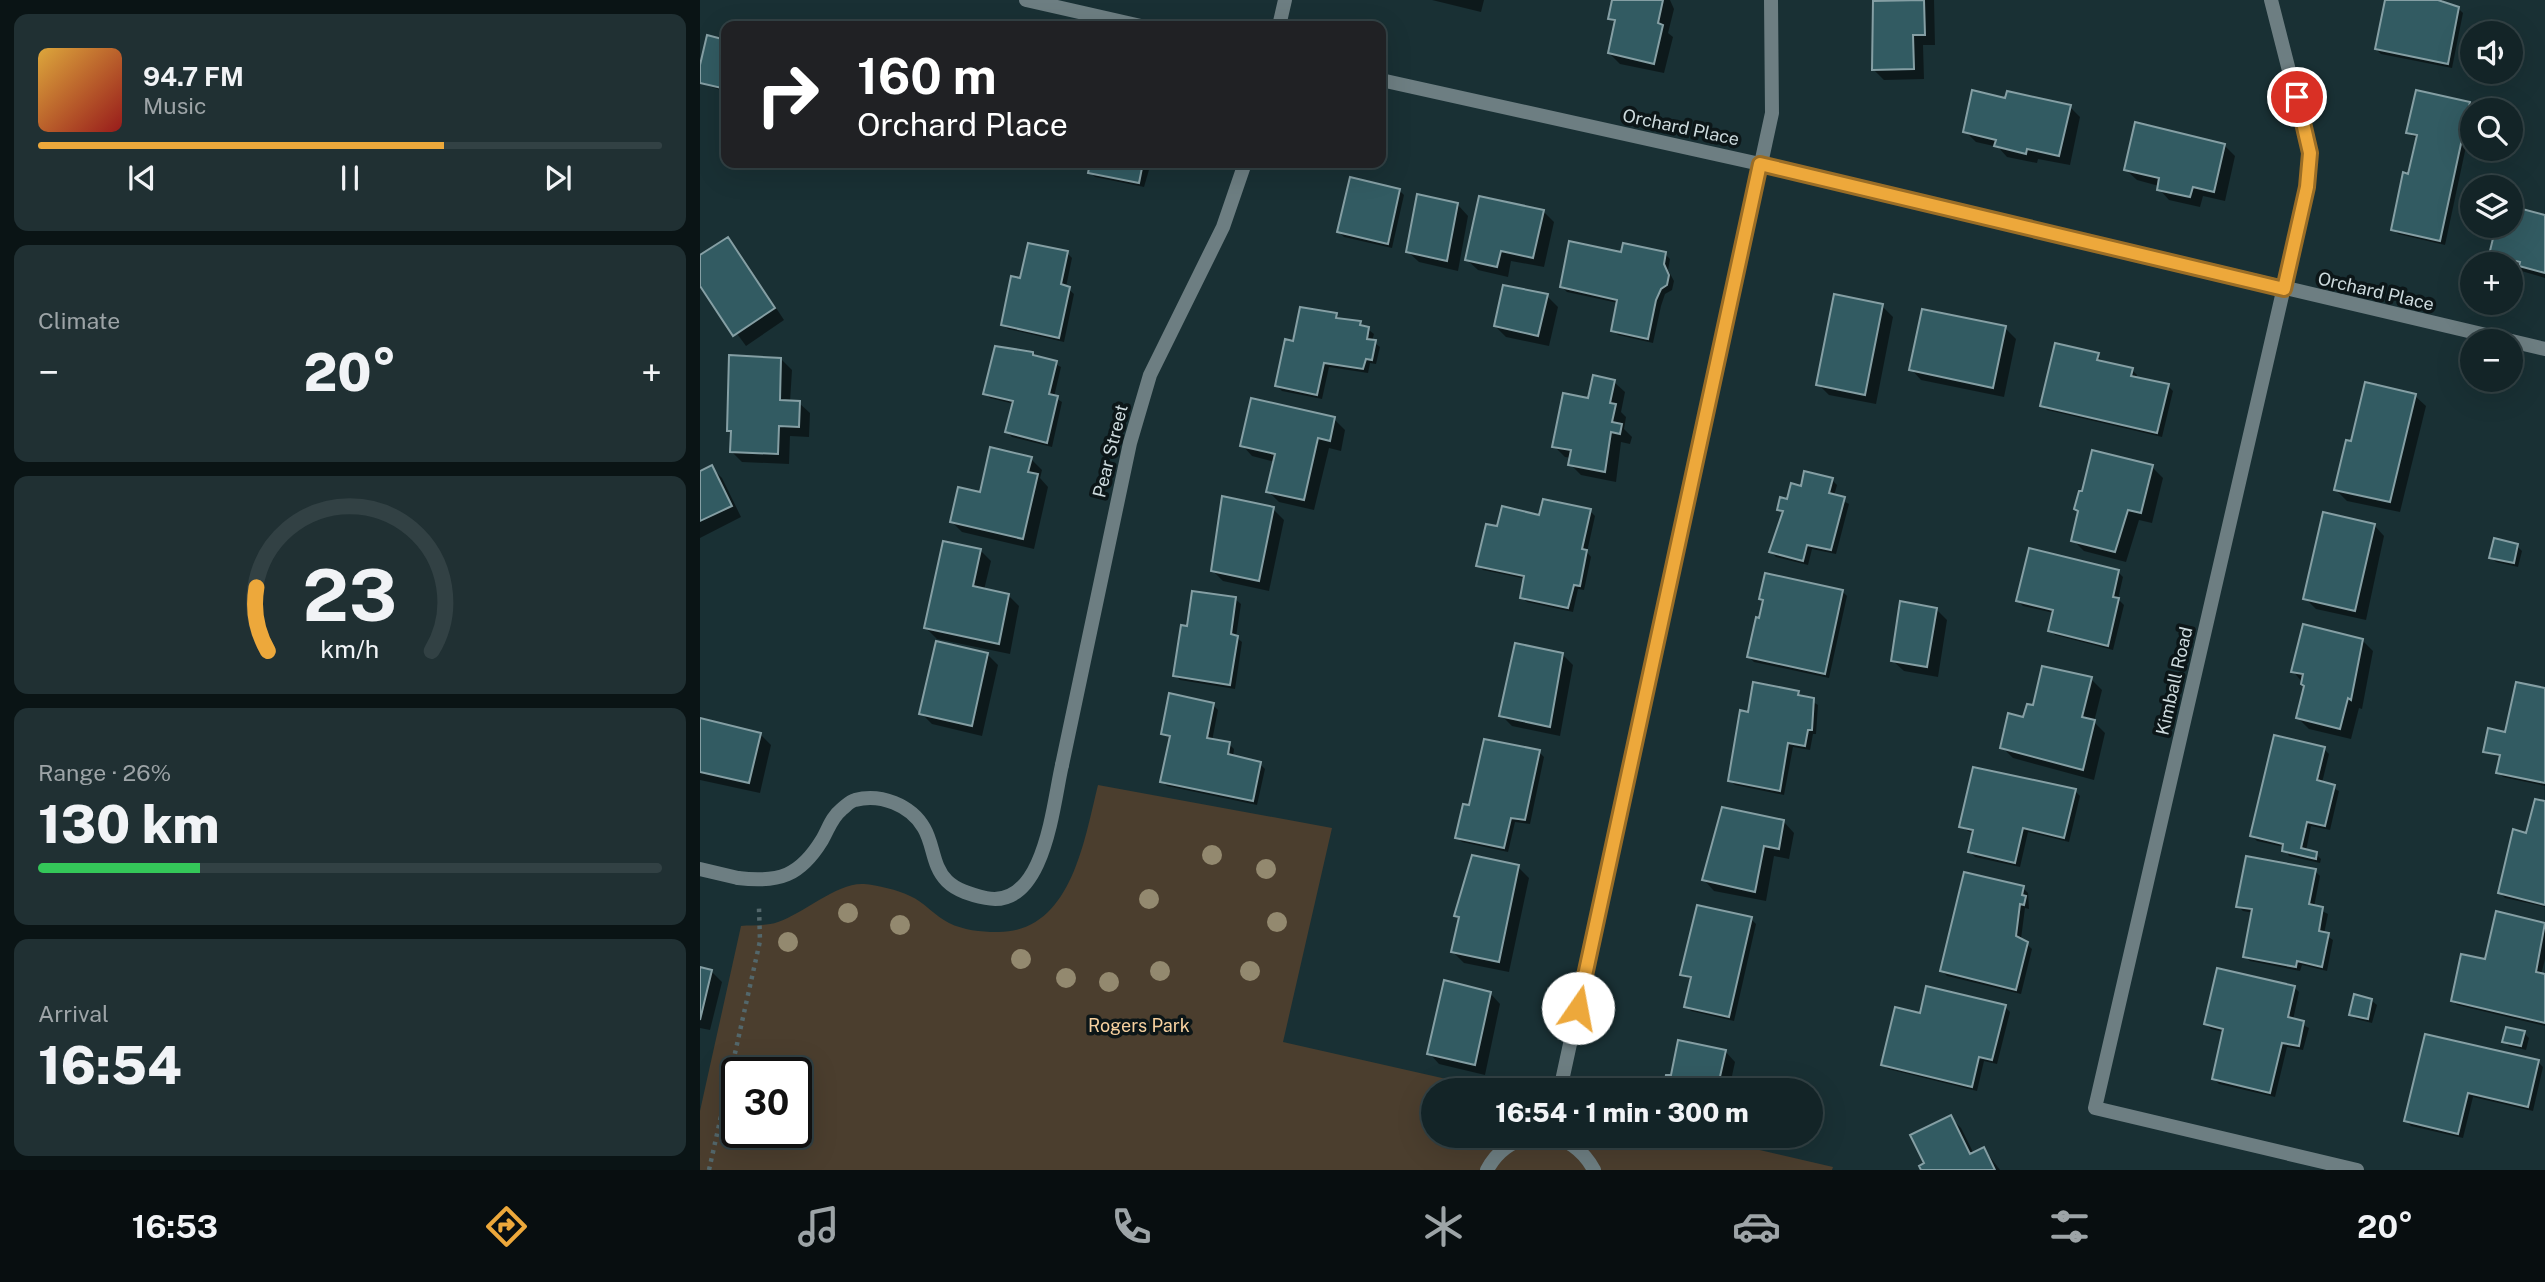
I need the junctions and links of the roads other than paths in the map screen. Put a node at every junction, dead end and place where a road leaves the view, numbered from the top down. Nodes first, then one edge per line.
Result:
1 (1026, 0) edge
2 (1285, 0) edge
3 (1771, 0) edge
4 (2271, 0) edge
5 (1119, 21) edge
6 (1280, 21) edge
7 (1386, 81) edge
8 (1760, 164) junction
9 (1243, 168) edge
10 (2284, 289) junction
11 (2545, 349) edge
12 (700, 869) edge
13 (1563, 1078) edge
14 (1504, 1148) edge
15 (1576, 1148) edge
16 (1487, 1170) edge
17 (1594, 1170) edge
18 (2357, 1170) edge

1 - 5 street
2 - 6 street
3 - 8 street
4 - 10 street, Kimball Road
7 - 8 street, Orchard Place
8 - 10 street, Orchard Place
8 - 13 street
9 - 12 street, Pear Street
10 - 11 street, Orchard Place
10 - 18 street, Kimball Road
14 - 16 street
15 - 17 street

